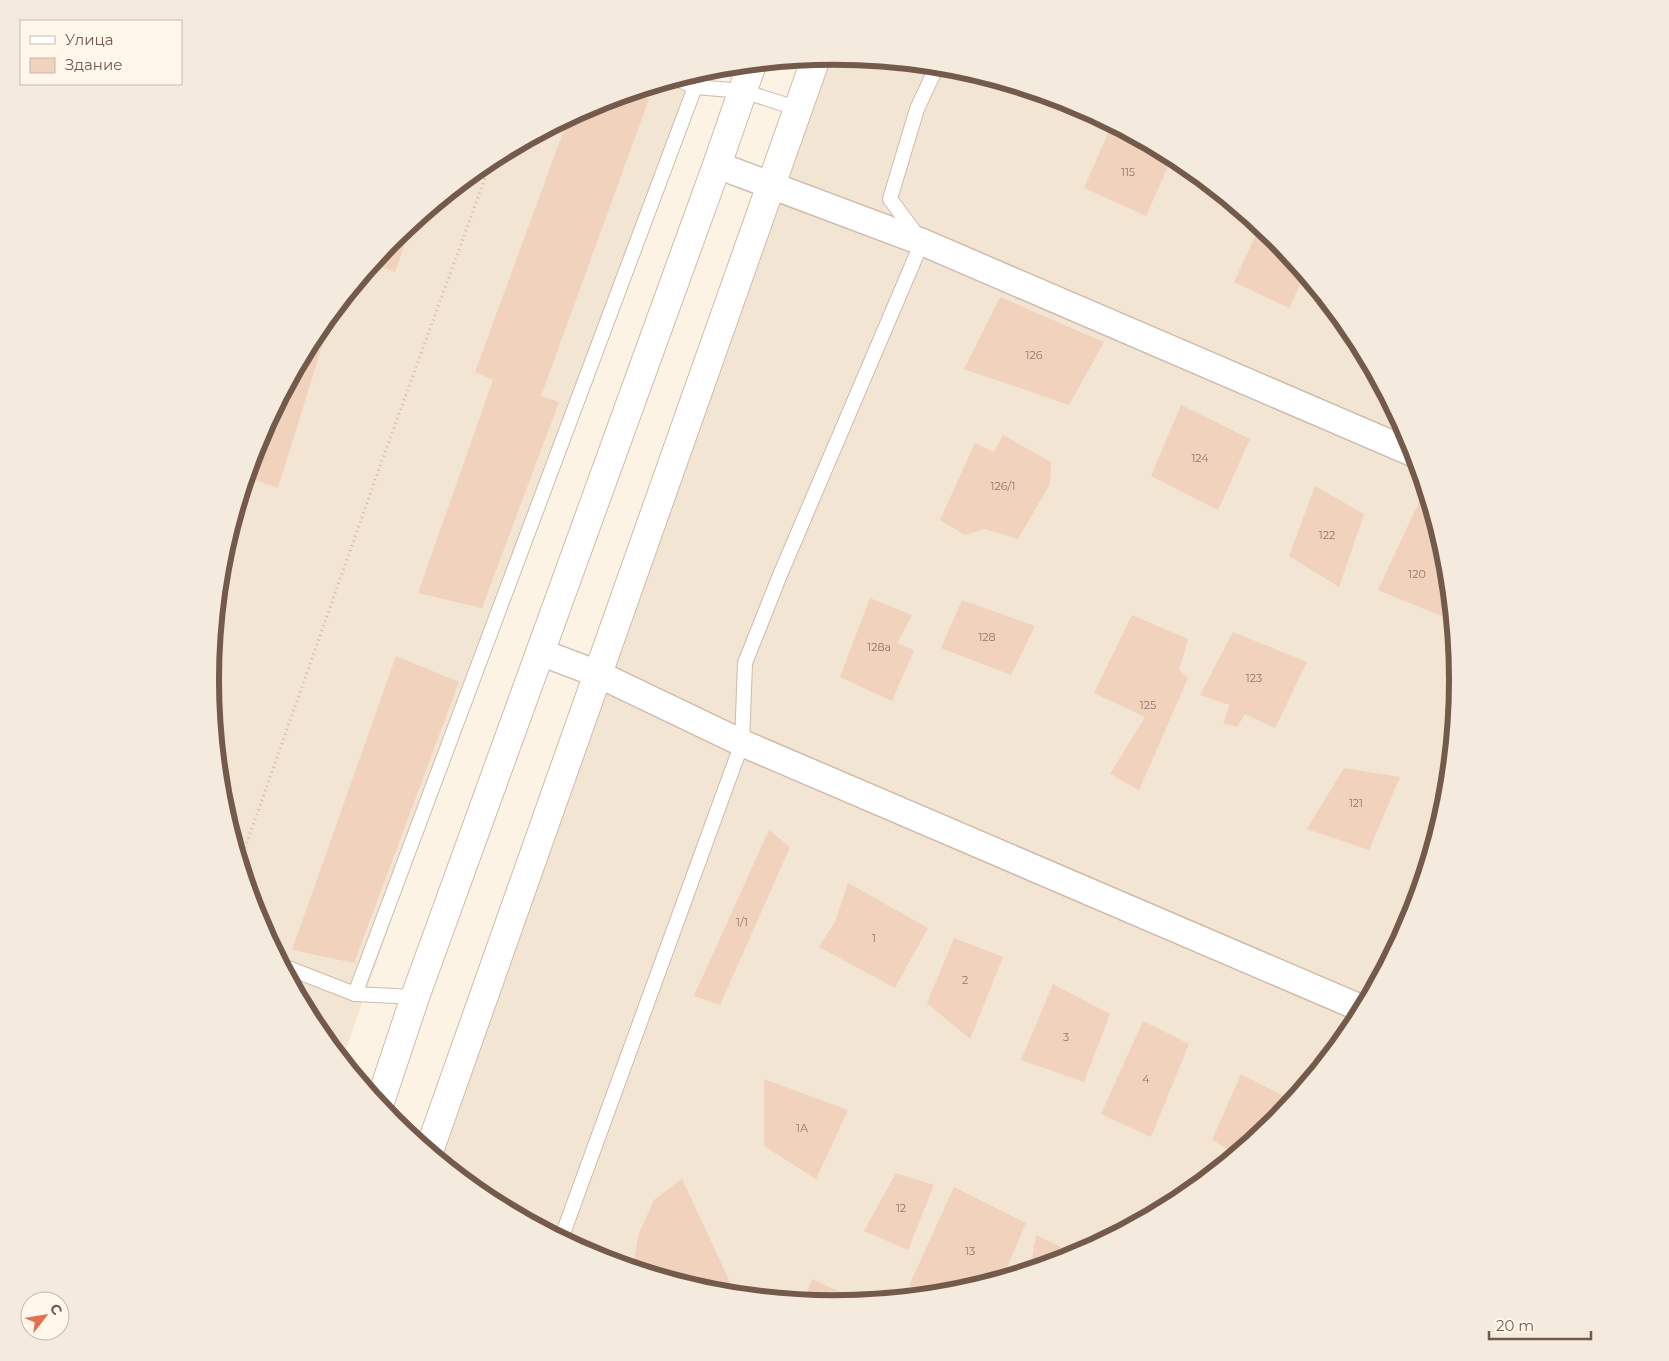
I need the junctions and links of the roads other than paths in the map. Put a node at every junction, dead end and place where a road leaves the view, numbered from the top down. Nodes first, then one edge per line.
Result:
1 (813, 66) edge
2 (750, 71) edge
3 (933, 73) edge
4 (687, 83) edge
5 (695, 87) junction
6 (743, 91) junction
7 (798, 108) junction
8 (717, 165) junction
9 (771, 185) junction
10 (922, 242) junction
11 (1405, 450) edge
12 (540, 652) junction
13 (598, 674) junction
14 (742, 743) junction
15 (291, 969) edge
16 (355, 994) junction
17 (415, 997) junction
18 (1356, 1006) edge
19 (382, 1097) edge
20 (431, 1145) edge
21 (563, 1233) edge

1 - 7 main road
2 - 6 main road
3 - 10 lane
4 - 5 lane
5 - 6 lane
5 - 16 lane
6 - 7 lane
6 - 8 main road
7 - 9 main road
8 - 9 street
8 - 12 main road
9 - 10 street
9 - 13 main road
10 - 11 street
10 - 14 lane
12 - 13 street
12 - 17 main road
13 - 14 street
13 - 20 main road
14 - 18 street
14 - 21 lane
15 - 16 lane
16 - 17 lane
17 - 19 main road

